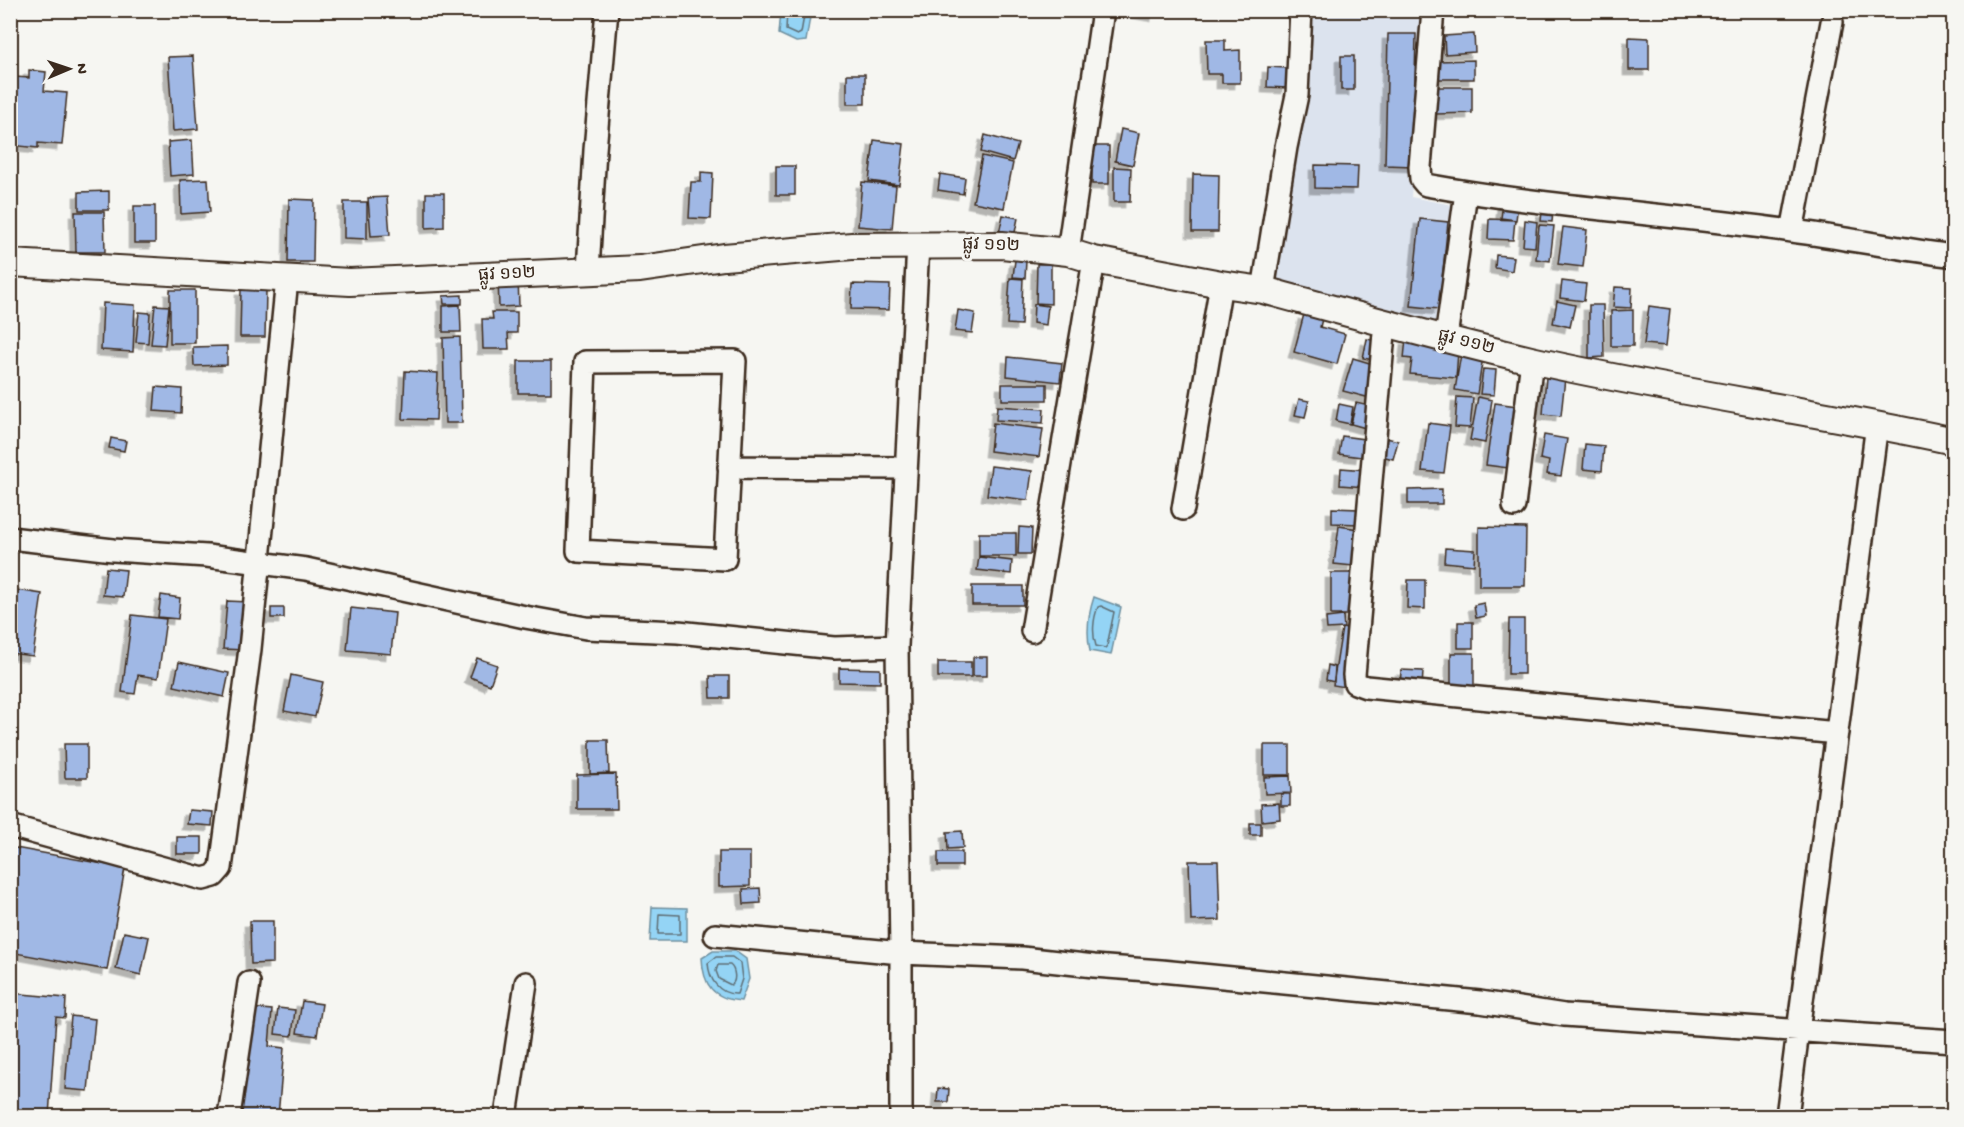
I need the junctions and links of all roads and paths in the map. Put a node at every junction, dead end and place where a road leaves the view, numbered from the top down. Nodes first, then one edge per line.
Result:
1 (607, 10) edge
2 (1103, 10) edge
3 (1301, 10) edge
4 (1433, 10) edge
5 (1832, 22) dead end
6 (1466, 192) junction
7 (1792, 231) junction
8 (918, 245) junction
9 (1068, 252) junction
10 (1953, 256) edge
11 (1094, 260) junction
12 (10, 263) edge
13 (588, 271) junction
14 (287, 279) junction
15 (1221, 284) junction
16 (1263, 290) junction
17 (1385, 322) junction
18 (1446, 338) junction
19 (1532, 360) junction
20 (1877, 424) junction
21 (1953, 441) edge
22 (729, 467) junction
23 (906, 468) junction
24 (1514, 506) dead end
25 (1183, 509) dead end
26 (10, 538) edge
27 (258, 563) junction
28 (1032, 631) dead end
29 (897, 646) junction
30 (1837, 733) junction
31 (10, 826) edge
32 (715, 935) dead end
33 (901, 954) junction
34 (249, 983) dead end
35 (526, 983) dead end
36 (1798, 1030) junction
37 (1953, 1041) edge
38 (229, 1116) edge
39 (506, 1116) edge
40 (901, 1116) edge
41 (1787, 1116) edge

1 - 13 street
2 - 9 street
3 - 16 street
4 - 6 street
5 - 7 street
6 - 7 street
6 - 18 street
7 - 10 street
8 - 9 street, ផ្លូវ ១១២
8 - 13 street, ផ្លូវ ១១២
8 - 23 street
9 - 11 street, ផ្លូវ ១១២
11 - 15 street, ផ្លូវ ១១២
11 - 28 street
12 - 14 street, ផ្លូវ ១១២
13 - 14 street, ផ្លូវ ១១២
14 - 27 street
15 - 16 street, ផ្លូវ ១១២
15 - 25 street
16 - 17 street, ផ្លូវ ១១២
17 - 18 street, ផ្លូវ ១១២
17 - 30 street
18 - 19 street, ផ្លូវ ១១២
19 - 20 street, ផ្លូវ ១១២
19 - 24 street
20 - 21 street, ផ្លូវ ១១២
20 - 30 street
22 - 22 street
22 - 23 street
23 - 29 street
26 - 27 street
27 - 29 street
27 - 31 street
29 - 33 street
30 - 36 street
32 - 33 street
33 - 36 street
33 - 40 street
34 - 38 street
35 - 39 street
36 - 37 street
36 - 41 street

